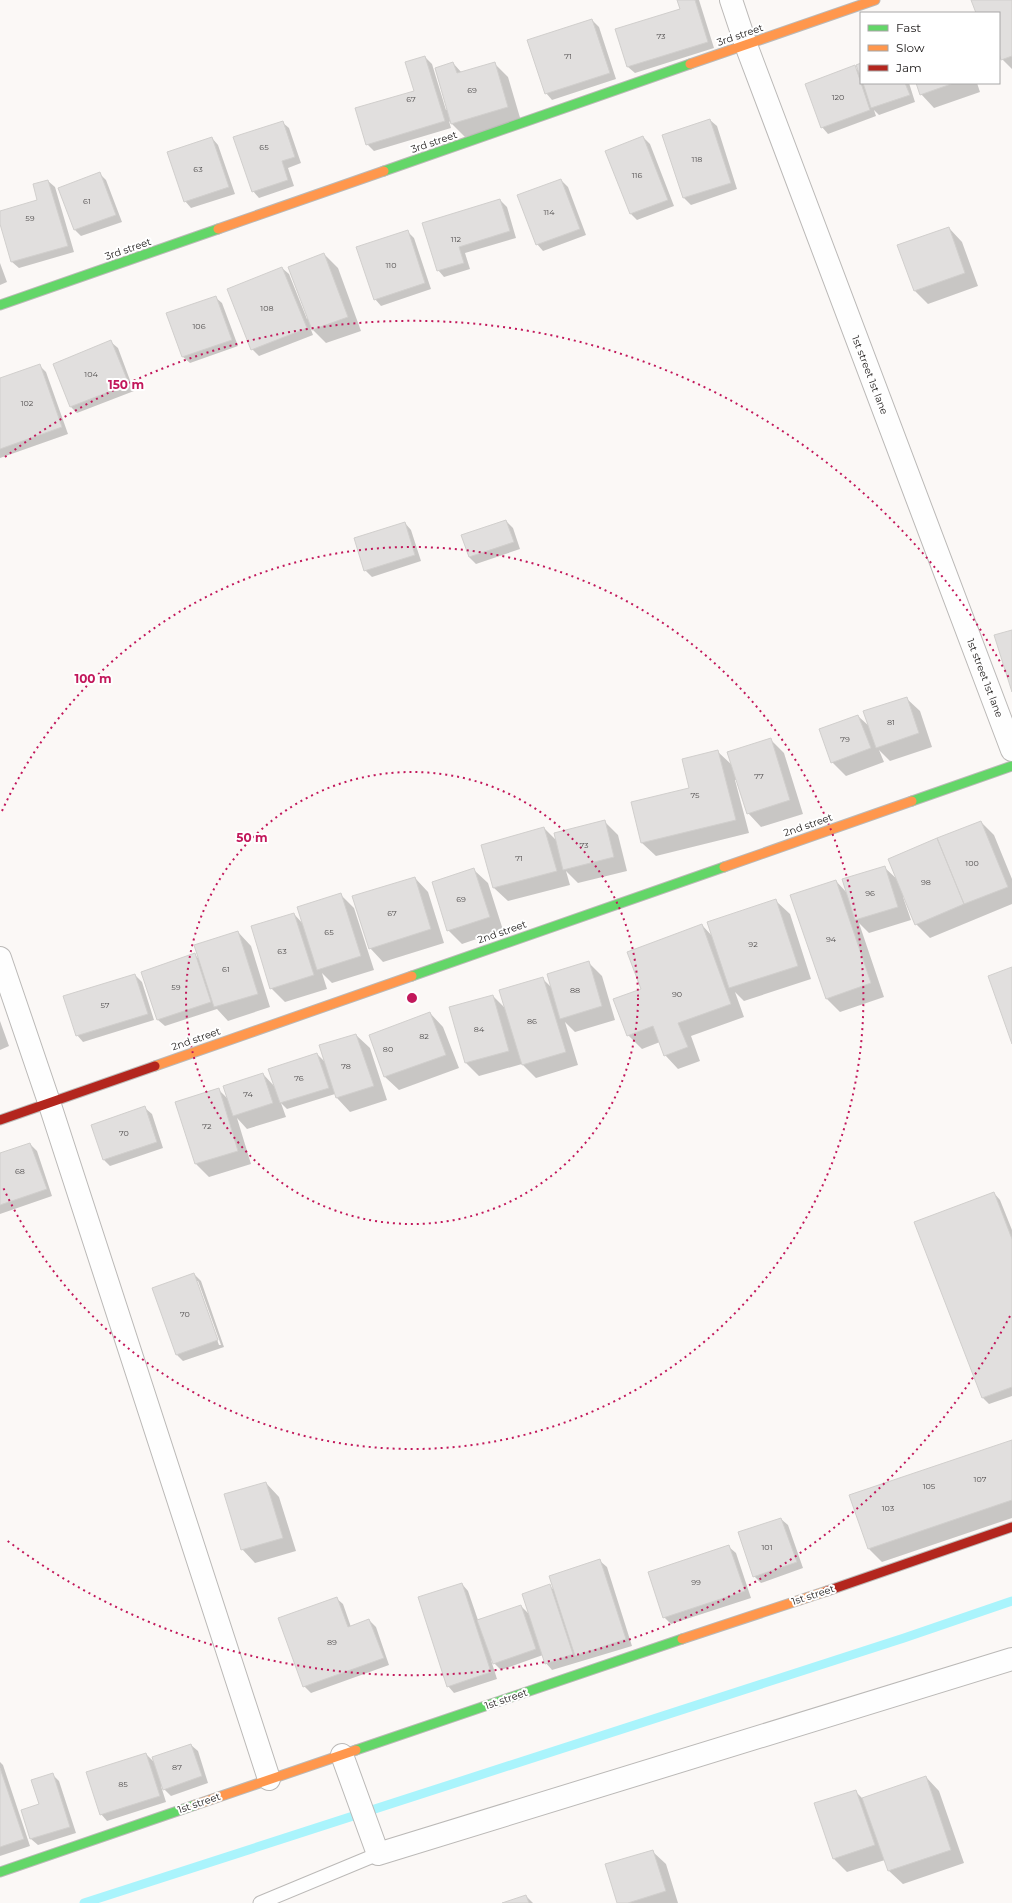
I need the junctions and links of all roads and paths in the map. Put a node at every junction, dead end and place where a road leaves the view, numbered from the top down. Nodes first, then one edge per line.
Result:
1 (731, 0) edge
2 (875, 0) edge
3 (746, 45) junction
4 (0, 305) edge
5 (1012, 750) edge
6 (1012, 766) edge
7 (0, 958) edge
8 (49, 1102) junction
9 (0, 1120) edge
10 (1012, 1527) edge
11 (1012, 1660) edge
12 (342, 1755) junction
13 (270, 1779) junction
14 (378, 1854) junction
15 (0, 1872) edge
16 (260, 1903) edge

1 - 3 street, 1st street 1st lane
2 - 3 street, 3rd street
3 - 4 street, 3rd street
3 - 5 street, 1st street 1st lane
6 - 8 street, 2nd street
7 - 8 street
8 - 9 street, 2nd street
8 - 13 street
10 - 12 street, 1st street
11 - 14 street
12 - 13 street, 1st street
12 - 14 street
13 - 15 street, 1st street
14 - 16 lane

